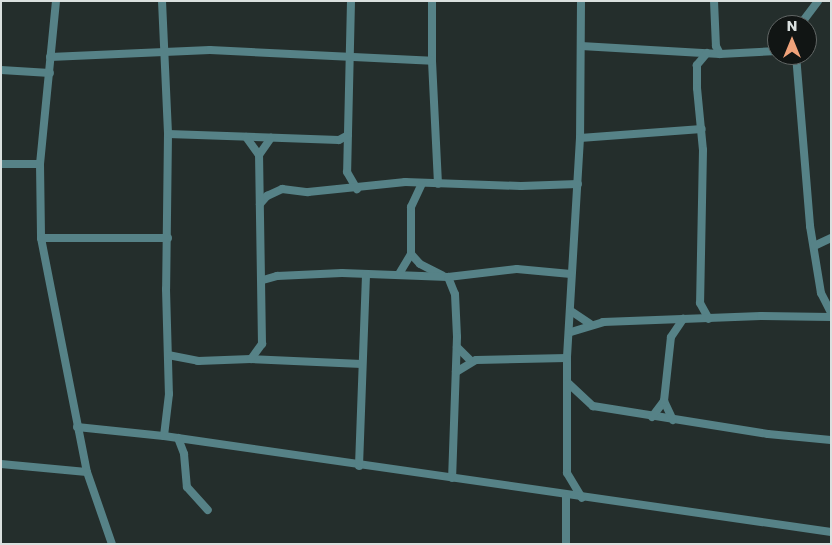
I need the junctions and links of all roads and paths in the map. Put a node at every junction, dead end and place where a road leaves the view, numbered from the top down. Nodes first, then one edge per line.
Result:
1 (56, 1) edge
2 (162, 1) edge
3 (351, 1) edge
4 (432, 1) edge
5 (581, 1) edge
6 (714, 1) edge
7 (818, 1) edge
8 (808, 15) edge
9 (582, 46) junction
10 (165, 52) junction
11 (767, 52) edge
12 (707, 53) junction
13 (720, 54) junction
14 (50, 57) junction
15 (351, 57) junction
16 (432, 61) junction
17 (797, 65) edge
18 (1, 70) edge
19 (50, 73) junction
20 (702, 129) junction
21 (168, 134) junction
22 (348, 135) junction
23 (246, 137) junction
24 (271, 138) junction
25 (580, 138) junction
26 (259, 155) junction
27 (1, 164) edge
28 (40, 164) junction
29 (422, 183) junction
30 (438, 184) junction
31 (578, 184) junction
32 (260, 185) junction
33 (357, 189) junction
34 (275, 191) junction
35 (260, 204) junction
36 (41, 238) junction
37 (168, 238) junction
38 (831, 238) edge
39 (814, 246) junction
40 (411, 254) junction
41 (366, 274) junction
42 (399, 274) junction
43 (571, 274) junction
44 (446, 276) junction
45 (263, 280) junction
46 (700, 303) junction
47 (571, 311) junction
48 (831, 313) edge
49 (831, 317) edge
50 (687, 319) junction
51 (708, 319) junction
52 (590, 324) junction
53 (570, 332) junction
54 (262, 344) junction
55 (456, 347) junction
56 (168, 355) junction
57 (567, 358) junction
58 (251, 359) junction
59 (269, 361) junction
60 (471, 361) junction
61 (362, 364) junction
62 (456, 372) junction
63 (568, 383) junction
64 (664, 401) junction
65 (652, 417) junction
66 (673, 420) junction
67 (77, 427) junction
68 (164, 436) junction
69 (178, 438) junction
70 (831, 440) edge
71 (1, 464) edge
72 (359, 466) junction
73 (87, 472) junction
74 (452, 478) junction
75 (566, 496) junction
76 (582, 498) junction
77 (208, 510) dead end
78 (831, 532) edge
79 (112, 544) edge
80 (566, 544) edge

1 - 14 street
2 - 10 street
3 - 15 street
4 - 16 street
5 - 9 street
6 - 13 street
7 - 8 street
9 - 12 street
9 - 25 street
10 - 14 street
10 - 15 street
10 - 21 street
11 - 13 street
12 - 13 street
12 - 20 street
14 - 19 street
15 - 16 street
15 - 22 street
16 - 30 street
17 - 39 street
18 - 19 street
19 - 28 street
20 - 25 street
20 - 46 street
21 - 23 street
21 - 37 street
22 - 24 street
22 - 33 street
23 - 24 street
23 - 26 street
24 - 26 street
25 - 31 street
26 - 32 street
27 - 28 street
28 - 36 street
29 - 30 street
29 - 33 street
29 - 40 street
30 - 31 street
31 - 43 street
32 - 34 street
32 - 35 street
33 - 34 street
34 - 35 street
35 - 45 street
36 - 37 street
36 - 67 street
37 - 56 street
38 - 39 street
39 - 48 street
40 - 42 street
40 - 44 street
41 - 42 street
41 - 45 street
41 - 61 street
42 - 44 street
43 - 44 street
43 - 47 street
44 - 55 street
45 - 54 street
46 - 50 street
46 - 51 street
47 - 52 street
47 - 53 street
49 - 51 street
50 - 51 street
50 - 52 street
50 - 64 street
52 - 53 street
53 - 57 street
54 - 58 street
54 - 59 street
55 - 60 street
55 - 62 street
56 - 58 street
56 - 68 street
57 - 60 street
57 - 63 street
58 - 59 street
59 - 61 street
60 - 62 street
61 - 72 street
62 - 74 street
63 - 65 street
63 - 76 street
64 - 65 street
64 - 66 street
65 - 66 street
66 - 70 street
67 - 68 street
67 - 73 street
68 - 69 street
69 - 72 street
69 - 77 street
71 - 73 street
72 - 74 street
73 - 79 street
74 - 75 street
75 - 76 street
75 - 80 street
76 - 78 street

